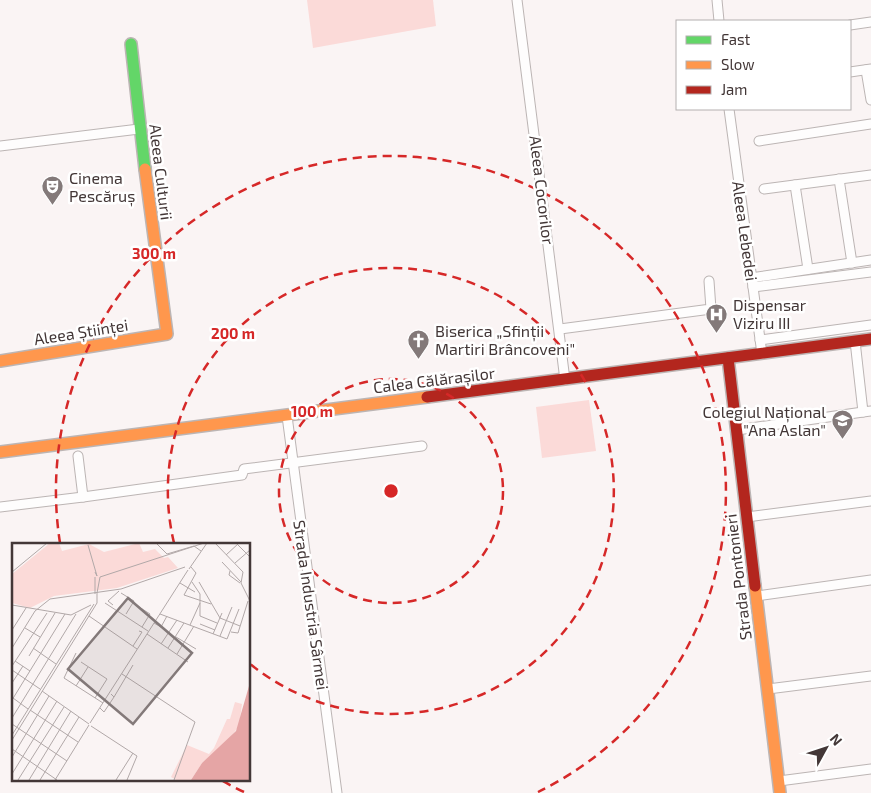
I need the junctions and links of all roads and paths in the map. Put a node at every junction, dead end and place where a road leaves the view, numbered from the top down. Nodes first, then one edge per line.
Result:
1 (517, 0) edge
2 (717, 0) edge
3 (719, 20) edge
4 (871, 22) edge
5 (851, 25) edge
6 (131, 44) dead end
7 (869, 70) edge
8 (851, 72) edge
9 (871, 100) edge
10 (729, 110) edge
11 (871, 124) edge
12 (139, 129) junction
13 (758, 141) dead end
14 (0, 146) edge
15 (871, 175) edge
16 (839, 179) junction
17 (795, 185) junction
18 (764, 189) dead end
19 (871, 260) edge
20 (852, 263) junction
21 (808, 269) junction
22 (871, 272) edge
23 (708, 281) dead end
24 (752, 283) junction
25 (871, 325) edge
26 (560, 329) junction
27 (166, 334) joint
28 (871, 339) edge
29 (760, 340) junction
30 (855, 341) junction
31 (762, 354) junction
32 (728, 358) junction
33 (0, 361) edge
34 (565, 380) junction
35 (867, 411) edge
36 (288, 416) junction
37 (737, 430) junction
38 (422, 446) dead end
39 (0, 452) edge
40 (78, 456) dead end
41 (292, 463) junction
42 (83, 497) junction
43 (871, 501) edge
44 (0, 507) edge
45 (748, 517) junction
46 (871, 580) edge
47 (757, 596) junction
48 (871, 676) edge
49 (768, 689) junction
50 (871, 769) edge
51 (779, 781) junction
52 (337, 793) edge
53 (780, 793) edge

1 - 26 street, Aleea Cocorilor
2 - 3 street
4 - 5 street
6 - 12 street, Aleea Culturii
7 - 8 street
7 - 9 street
10 - 24 street, Aleea Lebedei
11 - 13 street
12 - 14 street
12 - 27 street, Aleea Culturii
15 - 16 street
16 - 17 street
16 - 20 street
17 - 18 street
17 - 21 street
19 - 20 street
20 - 21 street
21 - 24 street
22 - 24 street
23 - 26 street
24 - 29 street, Aleea Lebedei
25 - 29 street
26 - 34 street, Aleea Cocorilor
27 - 33 street, Aleea Științei
28 - 30 street, Calea Călărașilor
29 - 31 street, Aleea Lebedei
30 - 31 street, Calea Călărașilor
30 - 35 street
31 - 32 street, Calea Călărașilor
32 - 34 street, Calea Călărașilor
32 - 37 street, Strada Pontonieri
34 - 36 street, Calea Călărașilor
35 - 37 street
36 - 39 street, Calea Călărașilor
36 - 41 street, Strada Industria Sârmei
37 - 45 street, Strada Pontonieri
38 - 41 street
40 - 42 street
41 - 42 street
41 - 52 street, Strada Industria Sârmei
42 - 44 street
43 - 45 street
45 - 47 street, Strada Pontonieri
46 - 47 street
47 - 49 street, Strada Pontonieri
48 - 49 street
49 - 51 street, Strada Pontonieri
50 - 51 street
51 - 53 street, Strada Pontonieri

